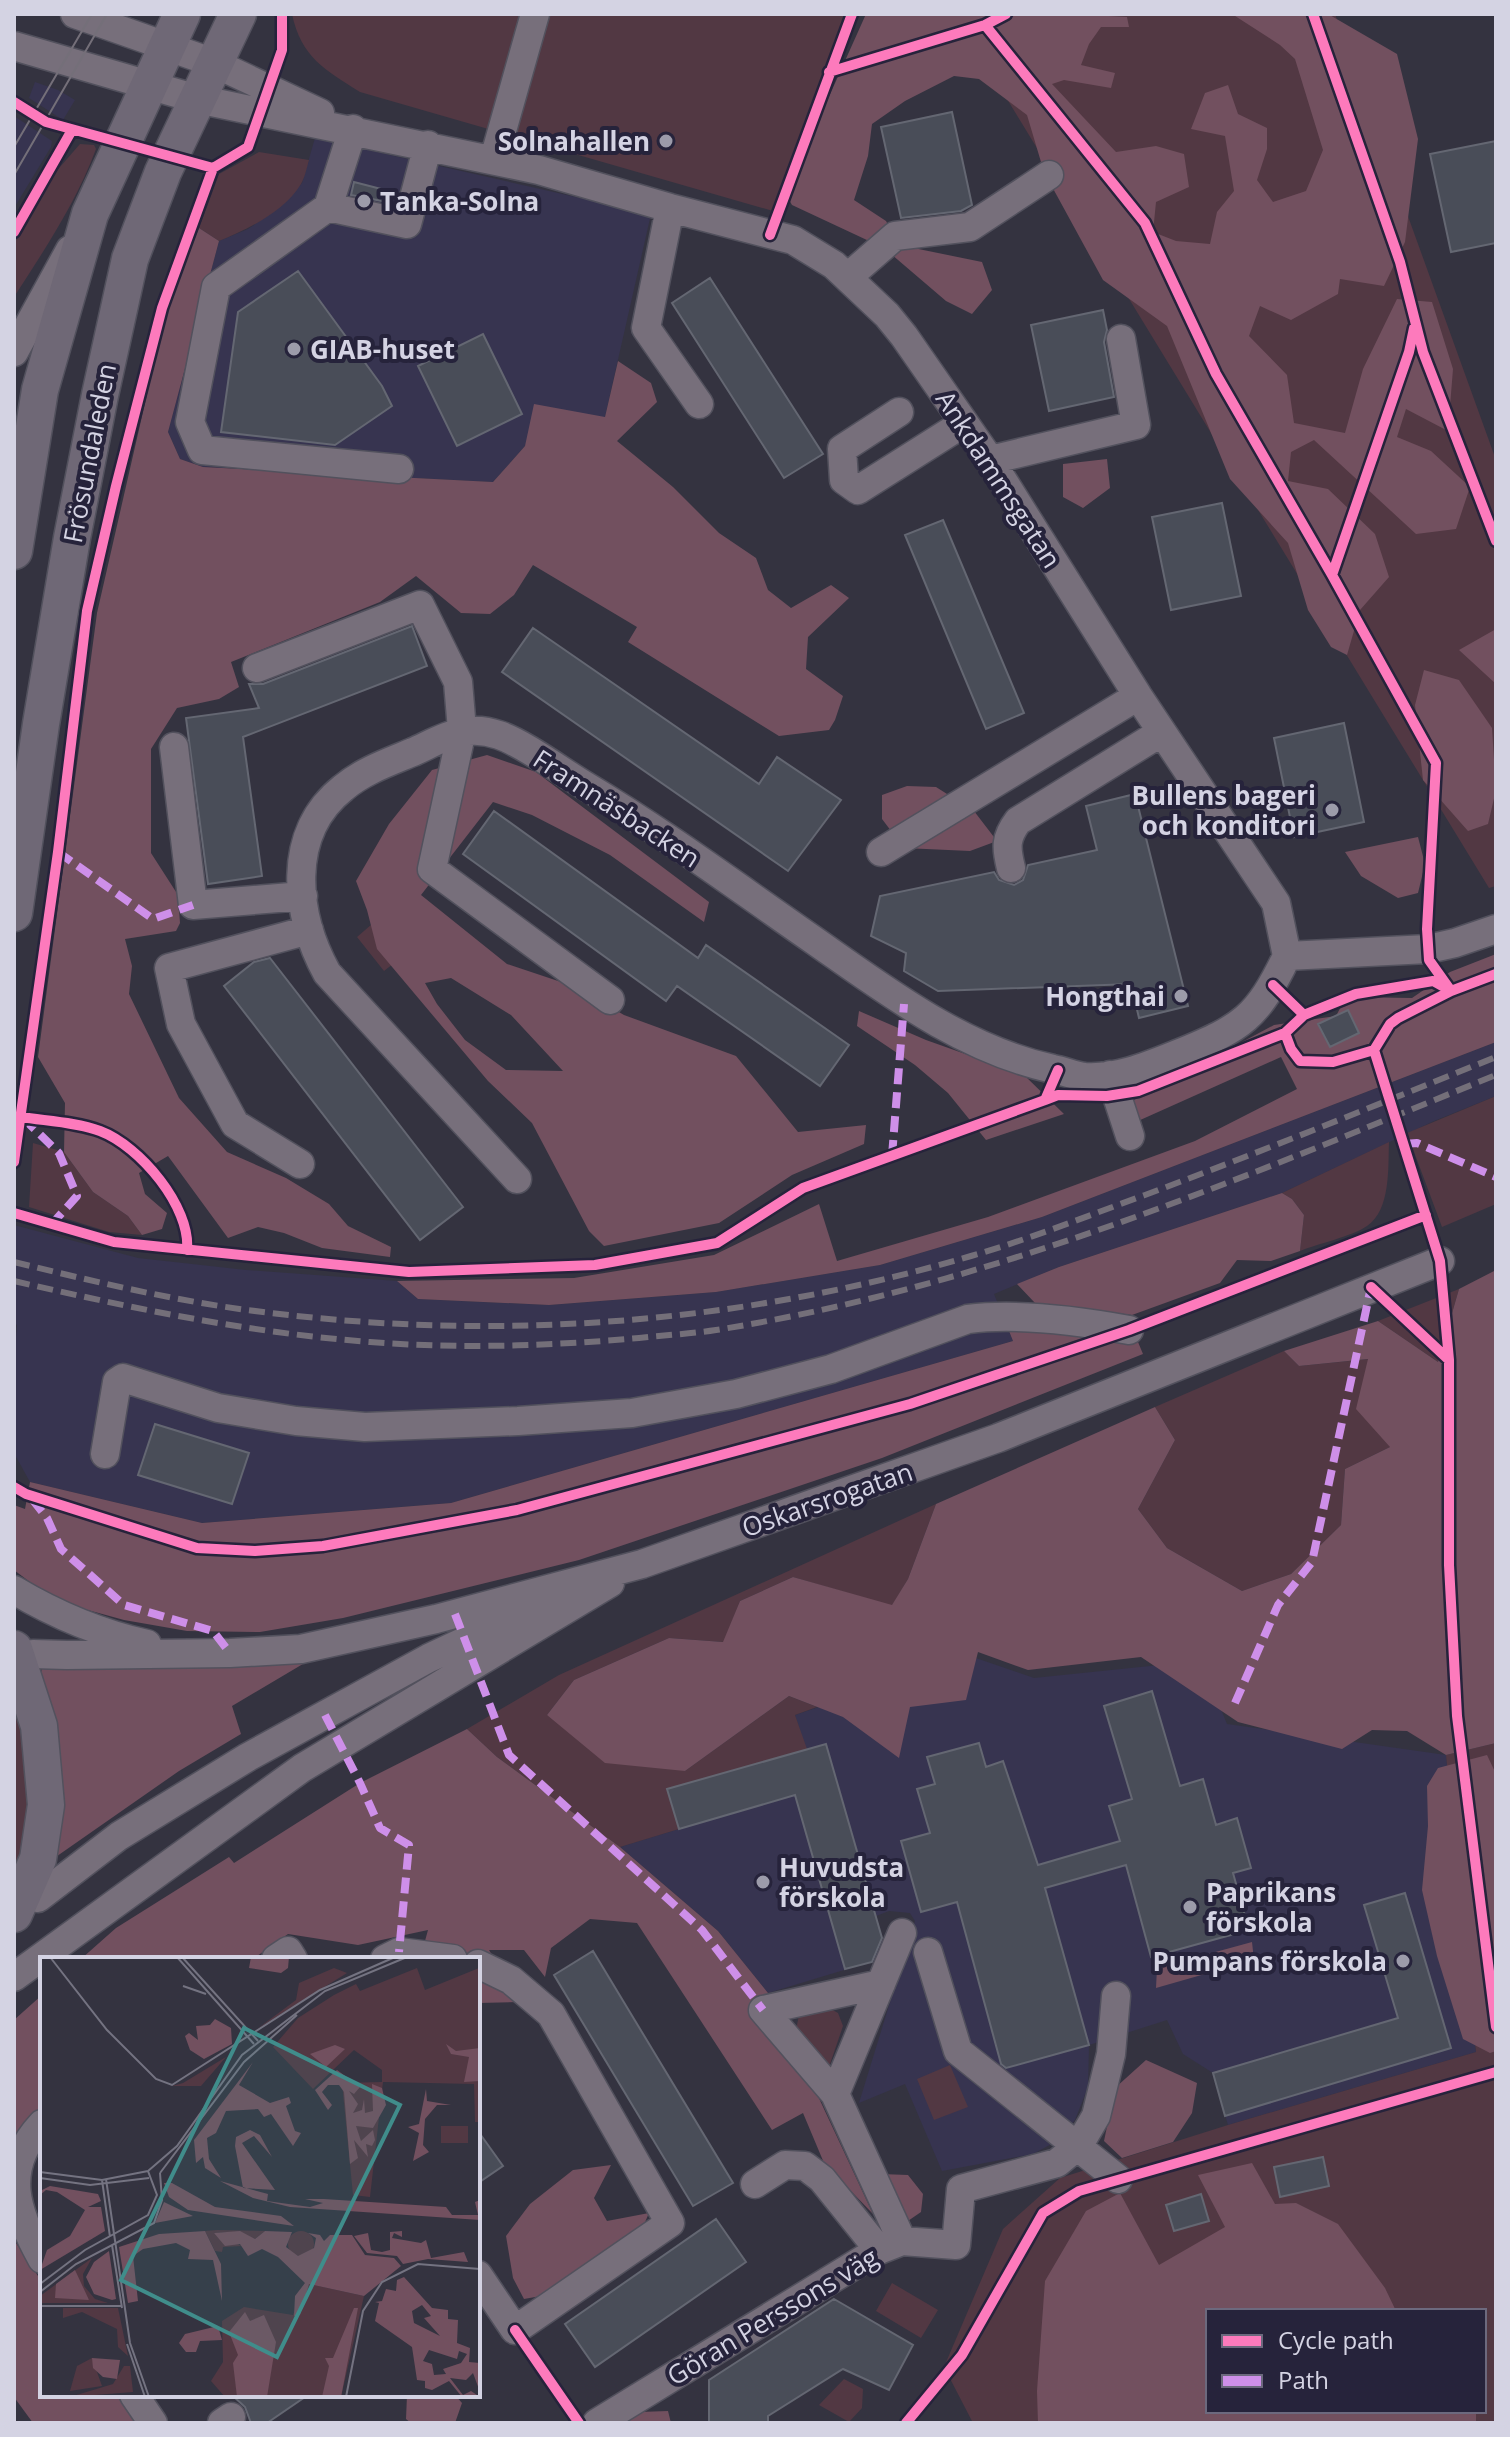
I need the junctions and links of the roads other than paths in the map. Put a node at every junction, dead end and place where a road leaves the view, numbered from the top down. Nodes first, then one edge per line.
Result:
1 (75, 14) edge
2 (182, 14) edge
3 (238, 14) edge
4 (535, 14) edge
5 (14, 46) edge
6 (167, 46) junction
7 (214, 63) junction
8 (149, 85) junction
9 (197, 99) junction
10 (353, 129) junction
11 (428, 145) junction
12 (494, 159) junction
13 (1049, 175) dead end
14 (328, 207) junction
15 (670, 208) junction
16 (90, 214) junction
17 (848, 277) junction
18 (1121, 339) dead end
19 (14, 352) edge
20 (699, 404) dead end
21 (899, 412) dead end
22 (964, 423) junction
23 (990, 460) junction
24 (399, 469) dead end
25 (14, 551) edge
26 (257, 668) dead end
27 (1138, 696) junction
28 (462, 730) junction
29 (1162, 732) junction
30 (174, 747) dead end
31 (881, 852) dead end
32 (1011, 868) dead end
33 (303, 896) junction
34 (14, 913) edge
35 (1496, 929) edge
36 (309, 930) junction
37 (1287, 956) junction
38 (610, 1000) dead end
39 (1110, 1075) junction
40 (1130, 1136) dead end
41 (300, 1164) dead end
42 (517, 1179) dead end
43 (1440, 1261) dead end
44 (1129, 1330) dead end
45 (105, 1454) dead end
46 (642, 1564) junction
47 (14, 1590) edge
48 (24, 1651) edge
49 (191, 1653) junction
50 (26, 1906) edge
51 (902, 1933) dead end
52 (928, 1952) dead end
53 (44, 1957) edge
54 (389, 1957) edge
55 (438, 1957) edge
56 (40, 1960) edge
57 (480, 1965) edge
58 (17, 1977) edge
59 (881, 1984) junction
60 (1116, 1996) dead end
61 (835, 2094) junction
62 (40, 2126) edge
63 (1079, 2145) junction
64 (1118, 2179) dead end
65 (755, 2184) dead end
66 (890, 2246) junction
67 (40, 2255) edge
68 (480, 2278) edge
69 (135, 2397) edge
70 (153, 2423) edge
71 (597, 2423) edge

1 - 6 street, Ankdammsgatan
2 - 6 main road
3 - 7 main road, Frösundaleden
4 - 12 street
5 - 8 street, Ankdammsgatan
6 - 7 street, Ankdammsgatan
6 - 8 main road
7 - 9 main road, Frösundaleden
7 - 10 street, Ankdammsgatan
8 - 9 street, Ankdammsgatan
8 - 16 main road
9 - 10 street, Ankdammsgatan
9 - 34 main road, Frösundaleden
10 - 11 street, Ankdammsgatan
10 - 14 street
11 - 12 street, Ankdammsgatan
11 - 14 street
12 - 15 street, Ankdammsgatan
13 - 17 street
14 - 24 street
15 - 17 street, Ankdammsgatan
15 - 20 street
16 - 19 street
16 - 25 main road
17 - 22 street, Ankdammsgatan
18 - 23 street
21 - 22 street
22 - 23 street, Ankdammsgatan
23 - 27 street, Ankdammsgatan
26 - 28 street
27 - 29 street, Ankdammsgatan
27 - 31 street
28 - 33 street
28 - 38 street
28 - 39 street, Framnäsbacken
29 - 32 street
29 - 37 street, Ankdammsgatan
30 - 33 street
33 - 36 street
35 - 37 street
36 - 41 street
36 - 42 street
37 - 39 street, Framnäsbacken
39 - 40 street
43 - 46 street, Oskarsrogatan
44 - 45 street
46 - 49 street, Oskarsrogatan
46 - 50 street
46 - 53 street
47 - 49 street, Oskarsrogatan
48 - 49 street, Oskarsrogatan
48 - 50 main road
51 - 59 street
52 - 63 street
54 - 55 street
56 - 58 street
57 - 68 street
59 - 61 street
59 - 61 street
60 - 63 street
61 - 66 street
62 - 67 street
63 - 64 street
63 - 66 street, Göran Perssons väg
65 - 66 street
66 - 71 street, Göran Perssons väg
69 - 70 street

